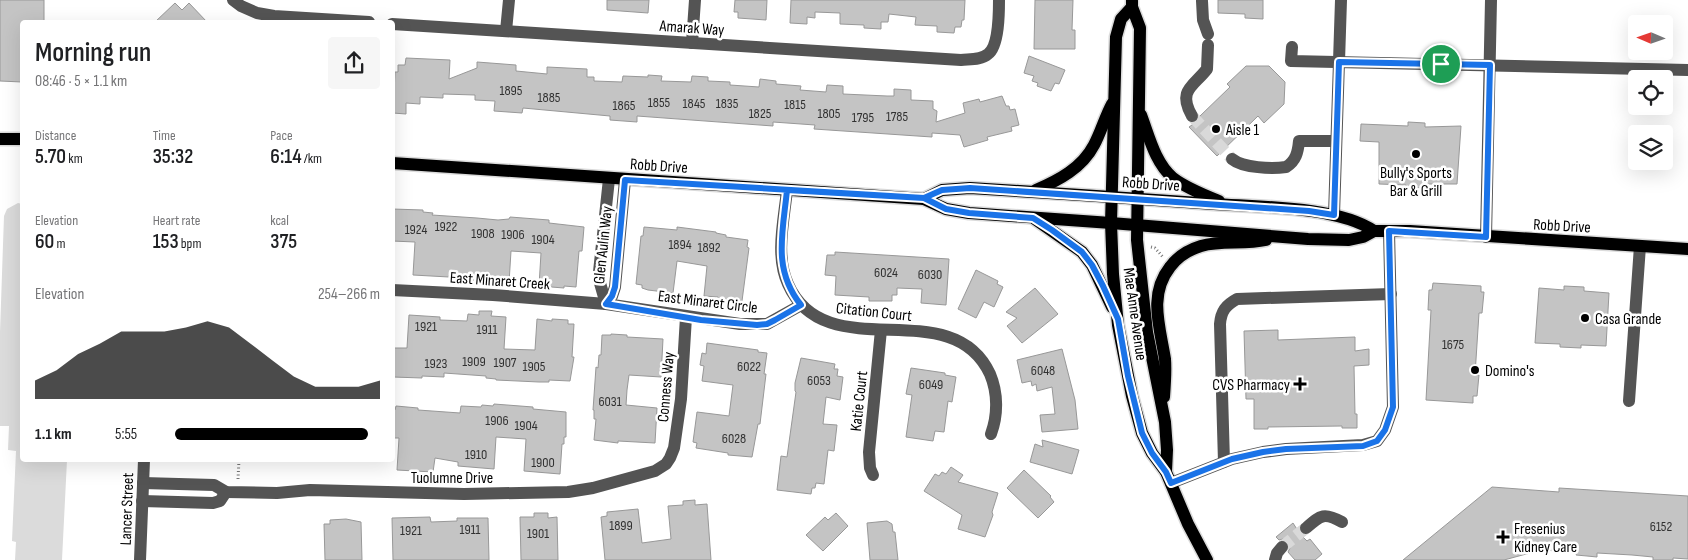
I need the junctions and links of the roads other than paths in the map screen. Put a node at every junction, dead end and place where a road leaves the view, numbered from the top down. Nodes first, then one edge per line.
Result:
1 (233, 0) edge
2 (509, 0) edge
3 (695, 0) edge
4 (999, 0) edge
5 (1341, 0) edge
6 (1492, 0) edge
7 (1202, 1) edge
8 (1132, 3) edge
9 (337, 20) edge
10 (395, 24) edge
11 (506, 31) junction
12 (692, 44) junction
13 (1292, 47) dead end
14 (1339, 62) junction
15 (1490, 65) junction
16 (1688, 70) edge
17 (1114, 100) junction
18 (1138, 106) junction
19 (1192, 116) tunnel mouth
20 (0, 139) edge
21 (20, 139) edge
22 (1336, 141) junction
23 (1232, 158) tunnel mouth
24 (395, 163) edge
25 (608, 178) junction
26 (625, 180) junction
27 (787, 190) junction
28 (1032, 192) junction
29 (1111, 197) junction
30 (924, 198) junction
31 (1137, 198) junction
32 (1228, 205) junction
33 (1334, 215) junction
34 (1033, 218) junction
35 (1111, 223) junction
36 (1137, 225) junction
37 (1374, 231) junction
38 (1389, 231) junction
39 (1276, 236) junction
40 (1486, 237) junction
41 (1640, 246) junction
42 (1688, 249) edge
43 (395, 290) edge
44 (1390, 294) junction
45 (606, 304) junction
46 (801, 305) junction
47 (686, 317) junction
48 (1118, 319) junction
49 (881, 330) junction
50 (1629, 401) dead end
51 (1163, 407) junction
52 (991, 434) dead end
53 (670, 458) joint
54 (144, 462) edge
55 (1224, 462) junction
56 (873, 475) dead end
57 (1169, 478) junction
58 (143, 483) junction
59 (232, 492) junction
60 (142, 501) junction
61 (1342, 522) dead end
62 (1306, 528) tunnel mouth
63 (1282, 547) tunnel mouth
64 (140, 560) edge
65 (1207, 560) edge
66 (1275, 560) edge

1 - 9 street
2 - 11 street
3 - 12 street
4 - 12 street, Amarak Way
5 - 14 street
6 - 15 street
7 - 19 street
8 - 17 main road, Mae Anne Avenue
8 - 18 main road, Mae Anne Avenue
10 - 11 street, Amarak Way
11 - 12 street, Amarak Way
13 - 14 street
14 - 15 street
14 - 22 street
15 - 16 street
15 - 40 street
17 - 28 main road
17 - 29 main road, Mae Anne Avenue
18 - 31 main road, Mae Anne Avenue
18 - 32 main road
20 - 21 main road
22 - 23 street
22 - 33 street
24 - 25 main road, Robb Drive
25 - 26 main road, Robb Drive
25 - 45 street, Glen Aulin Way
26 - 27 main road, Robb Drive
26 - 45 street, Glen Aulin Way
27 - 30 main road, Robb Drive
27 - 46 street, Citation Court
28 - 29 main road, Robb Drive
28 - 30 main road, Robb Drive
29 - 31 main road, Robb Drive
29 - 35 main road, Mae Anne Avenue
30 - 34 main road, Robb Drive
31 - 32 main road, Robb Drive
31 - 36 main road, Mae Anne Avenue
32 - 33 main road, Robb Drive
33 - 37 main road, Robb Drive
34 - 35 main road, Robb Drive
34 - 48 main road
35 - 36 main road, Robb Drive
35 - 48 main road, Mae Anne Avenue
36 - 39 main road, Robb Drive
36 - 51 main road, Mae Anne Avenue
37 - 38 main road, Robb Drive
37 - 39 main road, Robb Drive
38 - 40 main road, Robb Drive
38 - 44 street
39 - 51 main road
40 - 41 main road, Robb Drive
41 - 42 main road, Robb Drive
41 - 50 street
43 - 45 street, East Minaret Creek
44 - 55 street
44 - 55 street
45 - 47 street, East Minaret Circle
46 - 47 street, East Minaret Circle
46 - 49 street, Citation Court
47 - 53 street, Conness Way
48 - 57 main road, Mae Anne Avenue
49 - 52 street, Citation Court
49 - 56 street, Katie Court
51 - 57 main road, Mae Anne Avenue
53 - 59 street, Tuolumne Drive
54 - 58 street, Lancer Street
55 - 57 street
57 - 65 main road, Mae Anne Avenue
58 - 59 street, Tuolumne Drive
58 - 60 street, Lancer Street
59 - 60 street, Tuolumne Drive
60 - 64 street, Lancer Street
61 - 62 street
63 - 66 street

